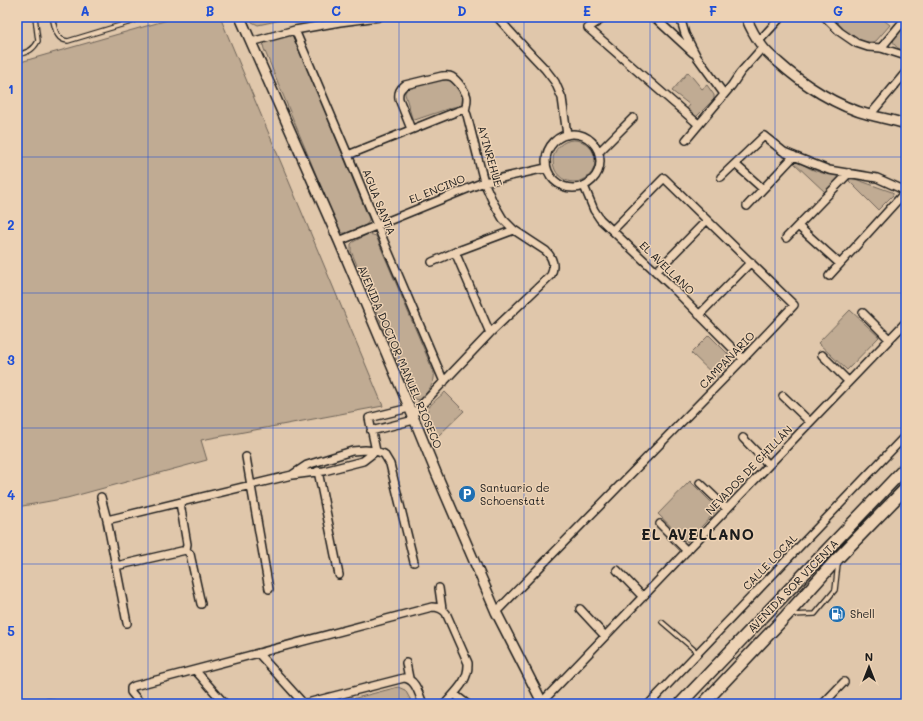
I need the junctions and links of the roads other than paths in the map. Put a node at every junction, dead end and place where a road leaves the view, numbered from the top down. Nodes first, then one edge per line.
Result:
1 (35, 17) edge
2 (52, 17) edge
3 (240, 17) edge
4 (379, 17) edge
5 (497, 17) edge
6 (606, 17) edge
7 (654, 17) edge
8 (680, 17) edge
9 (746, 17) edge
10 (781, 17) edge
11 (825, 17) edge
12 (906, 18) edge
13 (134, 21) dead end
14 (295, 30) junction
15 (251, 42) junction
16 (761, 44) junction
17 (881, 48) junction
18 (17, 55) edge
19 (906, 56) edge
20 (697, 57) junction
21 (906, 72) edge
22 (724, 94) junction
23 (465, 111) junction
24 (870, 115) junction
25 (633, 118) dead end
26 (698, 124) junction
27 (906, 124) edge
28 (412, 129) junction
29 (567, 135) junction
30 (686, 140) dead end
31 (599, 152) junction
32 (348, 155) junction
33 (794, 156) junction
34 (735, 164) junction
35 (546, 168) junction
36 (849, 173) junction
37 (721, 177) dead end
38 (484, 182) junction
39 (584, 186) junction
40 (763, 189) junction
41 (906, 191) edge
42 (747, 206) dead end
43 (707, 220) junction
44 (377, 225) junction
45 (798, 226) junction
46 (514, 230) junction
47 (613, 230) junction
48 (786, 238) dead end
49 (339, 241) junction
50 (455, 252) junction
51 (432, 262) dead end
52 (750, 262) junction
53 (840, 264) junction
54 (656, 272) junction
55 (829, 276) dead end
56 (863, 313) dead end
57 (699, 315) junction
58 (906, 322) edge
59 (490, 334) junction
60 (889, 339) junction
61 (822, 355) dead end
62 (743, 359) junction
63 (848, 381) junction
64 (444, 382) junction
65 (783, 396) dead end
66 (412, 414) junction
67 (810, 422) junction
68 (371, 431) junction
69 (906, 435) edge
70 (743, 438) dead end
71 (376, 451) junction
72 (246, 457) dead end
73 (769, 465) junction
74 (906, 467) edge
75 (318, 471) junction
76 (292, 475) junction
77 (700, 483) dead end
78 (251, 485) junction
79 (906, 488) edge
80 (101, 497) dead end
81 (180, 502) junction
82 (727, 509) junction
83 (107, 520) junction
84 (660, 524) dead end
85 (186, 550) junction
86 (686, 551) junction
87 (838, 558) junction
88 (414, 562) dead end
89 (116, 566) junction
90 (617, 570) dead end
91 (339, 575) dead end
92 (439, 588) dead end
93 (269, 589) dead end
94 (642, 597) junction
95 (201, 604) dead end
96 (442, 609) junction
97 (580, 609) dead end
98 (496, 612) junction
99 (786, 616) junction
100 (662, 622) dead end
101 (127, 623) dead end
102 (605, 636) junction
103 (258, 653) junction
104 (698, 653) junction
105 (406, 663) dead end
106 (195, 670) junction
107 (409, 678) junction
108 (844, 682) dead end
109 (454, 694) junction
110 (543, 703) edge
111 (38, 704) edge
112 (52, 704) edge
113 (141, 704) edge
114 (224, 704) edge
115 (303, 704) edge
116 (423, 704) edge
117 (445, 704) edge
118 (467, 704) edge
119 (649, 704) edge
120 (680, 704) edge
121 (703, 704) edge
122 (823, 704) edge

1 - 18 lane
2 - 13 lane
3 - 15 street, AVENIDA DOCTOR MANUEL RIOSECO
4 - 14 street
5 - 29 street
6 - 26 street
7 - 20 street
8 - 20 street
9 - 16 street
10 - 16 street
11 - 17 street
12 - 17 street
14 - 15 street
14 - 32 street, AGUA SANTA
15 - 49 street, AVENIDA DOCTOR MANUEL RIOSECO
16 - 22 street
16 - 24 street
17 - 19 street
20 - 22 street
21 - 24 street
22 - 26 street
23 - 28 street
23 - 28 street, AYINREHUE
23 - 38 street, AYINREHUE
24 - 27 street
25 - 31 street
26 - 30 street
28 - 32 street
29 - 31 street
29 - 35 street
31 - 39 street
32 - 44 street, AGUA SANTA
33 - 34 street
33 - 36 street
33 - 40 street
34 - 37 street
34 - 40 street
35 - 38 street, EL ENCINO
35 - 39 street
36 - 41 street
36 - 45 street
38 - 44 street, EL ENCINO
38 - 46 street, AYINREHUE
39 - 47 street, EL AVELLANO
40 - 42 street
41 - 53 street
43 - 47 street, CAMPANARIO
43 - 52 street, CAMPANARIO
43 - 54 street
44 - 49 street, EL ENCINO
44 - 64 street, AGUA SANTA
45 - 48 street
45 - 53 street
46 - 50 street
46 - 59 street, AYINREHUE
47 - 54 street, EL AVELLANO
49 - 66 street, AVENIDA DOCTOR MANUEL RIOSECO
50 - 51 street
50 - 59 street
52 - 57 street
52 - 62 street, CAMPANARIO
53 - 55 street
54 - 57 street, EL AVELLANO
56 - 60 street
57 - 62 street, EL AVELLANO
58 - 60 street, NEVADOS DE CHILLÁN
59 - 64 street, AYINREHUE
60 - 63 street, NEVADOS DE CHILLÁN
61 - 63 street
62 - 98 street, CAMPANARIO
63 - 67 street, NEVADOS DE CHILLÁN
64 - 66 street, AYINREHUE
65 - 67 street
66 - 68 street
66 - 68 street
66 - 98 street, AVENIDA DOCTOR MANUEL RIOSECO
67 - 73 street, NEVADOS DE CHILLÁN
68 - 71 street
69 - 104 street, CALLE LOCAL
70 - 73 street
71 - 75 street
71 - 76 street
71 - 88 street
72 - 78 street
73 - 82 street, NEVADOS DE CHILLÁN
74 - 120 main road, AVENIDA SOR VICENTA
75 - 76 street
75 - 91 street
76 - 78 street
77 - 82 street
78 - 81 street
78 - 93 street
79 - 87 main road, AVENIDA SOR VICENTA
80 - 83 street
81 - 83 street
81 - 85 street
82 - 86 street, NEVADOS DE CHILLÁN
83 - 89 street
84 - 86 street
85 - 89 street
85 - 95 street
86 - 94 street, NEVADOS DE CHILLÁN
87 - 99 main road, AVENIDA SOR VICENTA
87 - 99 lane
89 - 101 street
90 - 94 street
92 - 96 street
94 - 102 street, NEVADOS DE CHILLÁN
96 - 103 street
96 - 109 street
97 - 102 street
98 - 110 street, AVENIDA DOCTOR MANUEL RIOSECO
99 - 121 main road, AVENIDA SOR VICENTA
100 - 104 lane
102 - 110 street, NEVADOS DE CHILLÁN
103 - 106 street
103 - 115 street
104 - 119 street, CALLE LOCAL
105 - 107 street
106 - 113 street
106 - 114 street
107 - 115 street
107 - 116 street
108 - 122 street
109 - 117 street
109 - 118 street
111 - 112 street

